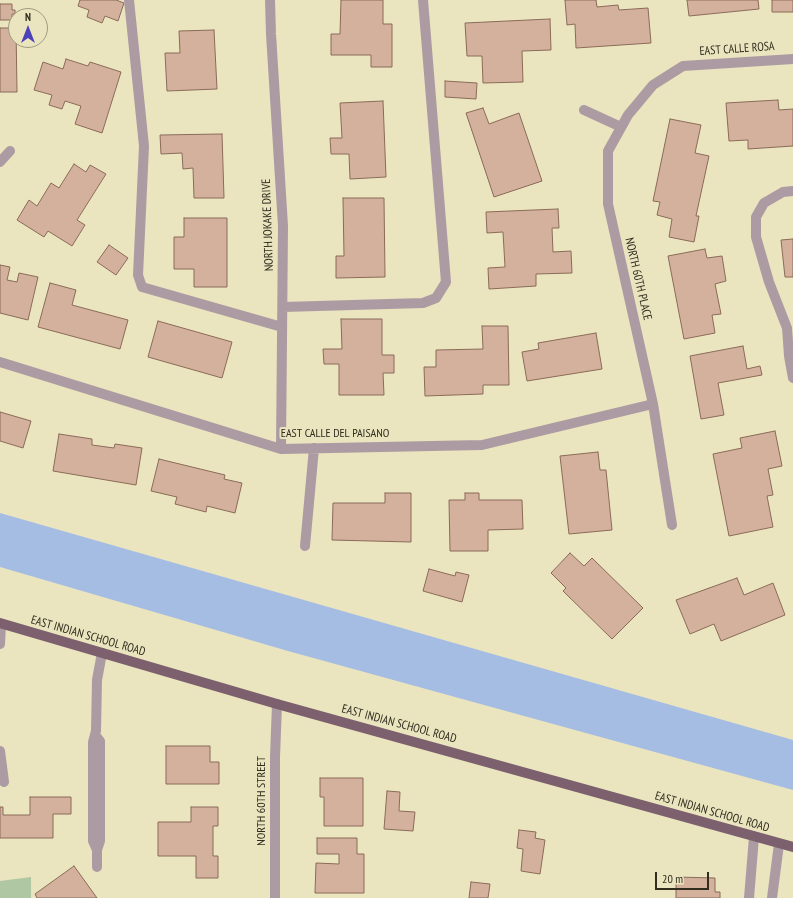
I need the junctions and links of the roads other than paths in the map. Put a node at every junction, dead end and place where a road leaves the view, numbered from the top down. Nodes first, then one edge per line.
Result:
1 (129, 0) edge
2 (270, 0) edge
3 (423, 0) edge
4 (793, 59) edge
5 (683, 66) joint
6 (584, 110) dead end
7 (621, 127) junction
8 (10, 151) dead end
9 (0, 162) edge
10 (793, 191) edge
11 (283, 307) junction
12 (282, 327) junction
13 (790, 327) edge
14 (0, 362) edge
15 (793, 378) edge
16 (653, 404) junction
17 (314, 448) junction
18 (281, 449) junction
19 (672, 526) dead end
20 (305, 546) dead end
21 (1, 623) edge
22 (0, 644) edge
23 (102, 653) junction
24 (277, 704) junction
25 (0, 751) edge
26 (4, 782) dead end
27 (754, 837) junction
28 (778, 844) junction
29 (793, 847) edge
30 (97, 867) dead end
31 (275, 898) edge
32 (749, 898) edge
33 (772, 898) edge

1 - 12 street
2 - 11 street, NORTH JOKAKE DRIVE
3 - 11 street
4 - 5 street, EAST CALLE ROSA
5 - 7 street, NORTH 60TH PLACE
6 - 7 street
7 - 16 street, NORTH 60TH PLACE
8 - 9 street
10 - 13 street
11 - 12 street, NORTH JOKAKE DRIVE
12 - 18 street, NORTH JOKAKE DRIVE
13 - 15 street
14 - 18 street, EAST CALLE DEL PAISANO
16 - 17 street, EAST CALLE DEL PAISANO
16 - 19 street, NORTH 60TH PLACE
17 - 18 street, EAST CALLE DEL PAISANO
17 - 20 street
21 - 22 street
21 - 23 main road, EAST INDIAN SCHOOL ROAD
23 - 24 main road, EAST INDIAN SCHOOL ROAD
23 - 30 street
24 - 27 main road, EAST INDIAN SCHOOL ROAD
24 - 31 street, NORTH 60TH STREET
25 - 26 street
27 - 28 main road, EAST INDIAN SCHOOL ROAD
27 - 32 street
28 - 29 main road, EAST INDIAN SCHOOL ROAD
28 - 33 street

